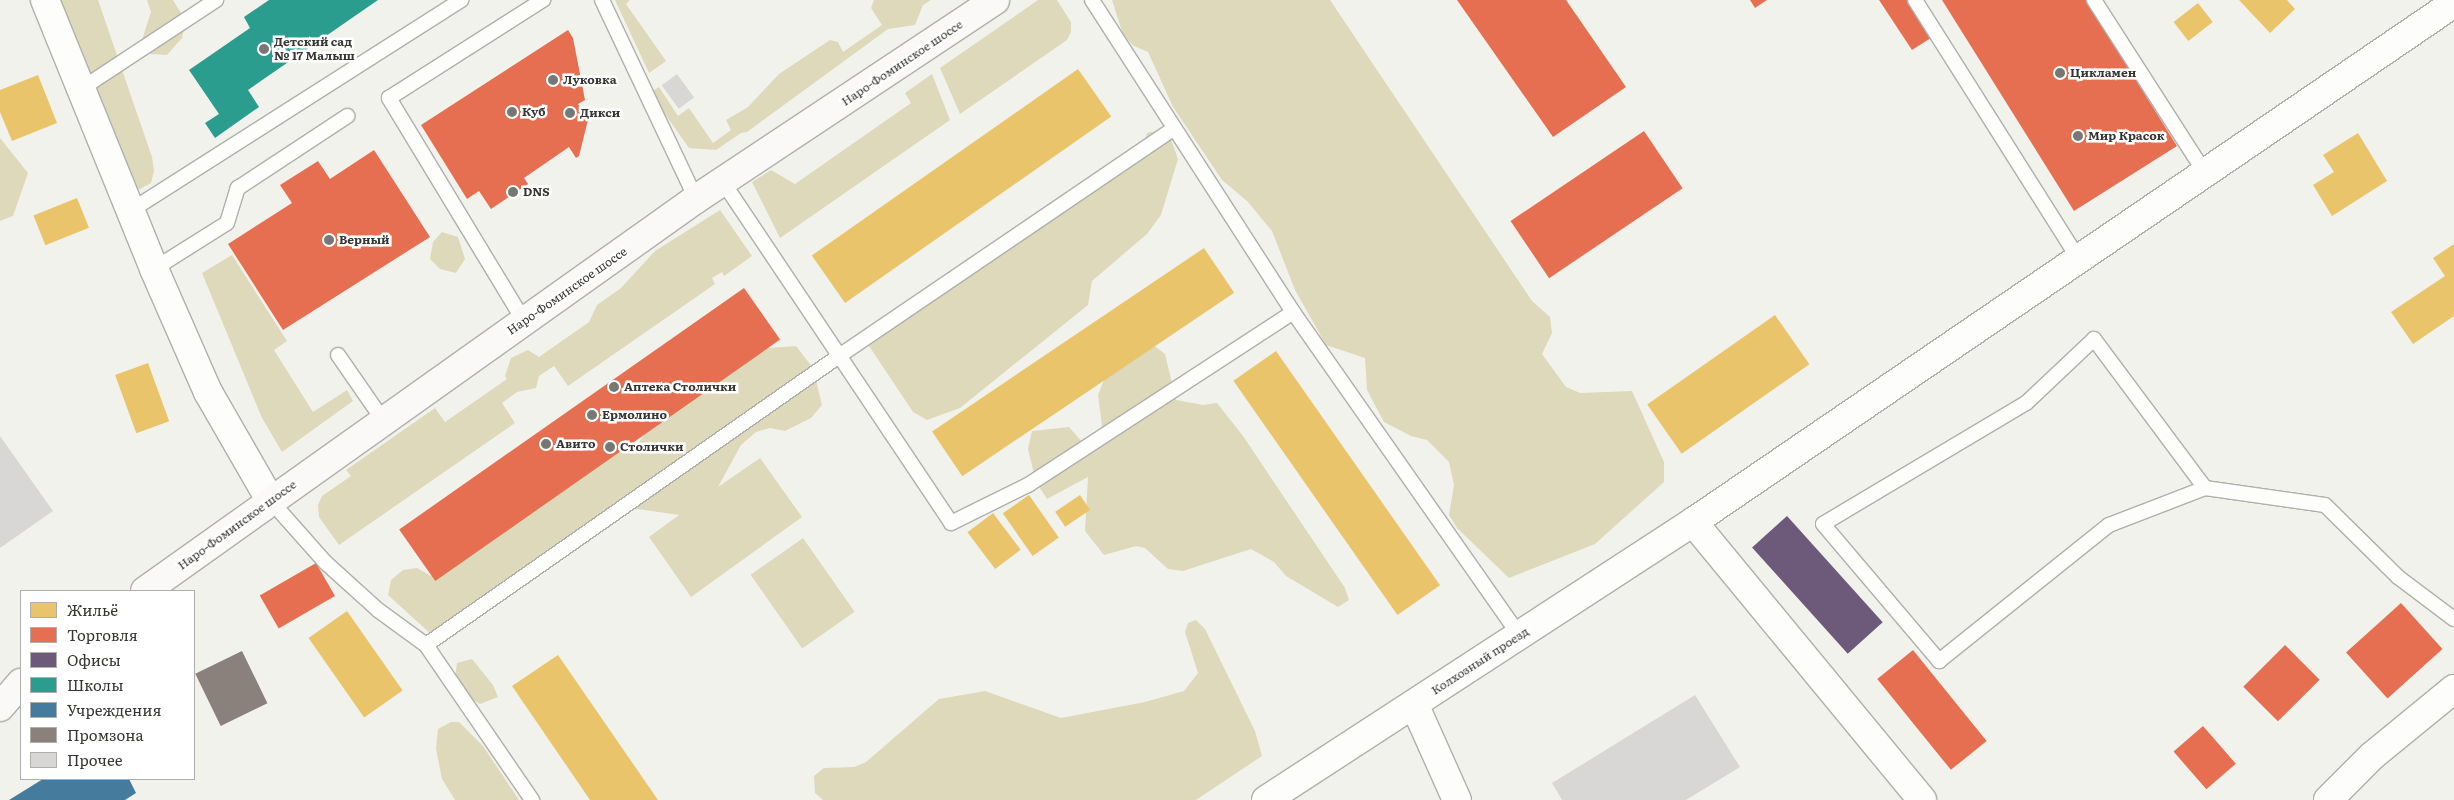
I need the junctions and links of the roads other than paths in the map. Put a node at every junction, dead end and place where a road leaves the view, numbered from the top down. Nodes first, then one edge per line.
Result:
1 (45, 0) edge
2 (216, 0) edge
3 (461, 0) edge
4 (543, 0) edge
5 (602, 0) edge
6 (995, 0) edge
7 (1092, 0) edge
8 (1915, 0) edge
9 (2094, 0) edge
10 (2454, 3) edge
11 (81, 89) junction
12 (347, 116) dead end
13 (1174, 128) junction
14 (2205, 173) junction
15 (723, 182) junction
16 (696, 199) junction
17 (130, 211) junction
18 (2079, 259) junction
19 (154, 269) junction
20 (1293, 312) junction
21 (524, 321) junction
22 (338, 355) dead end
23 (839, 356) junction
24 (384, 420) junction
25 (2205, 488) junction
26 (270, 500) junction
27 (1694, 522) junction
28 (146, 590) edge
29 (2454, 619) edge
30 (1520, 636) junction
31 (426, 645) junction
32 (20, 685) edge
33 (2454, 689) edge
34 (1414, 704) junction
35 (0, 707) edge
36 (532, 800) edge
37 (1266, 800) edge
38 (1456, 800) edge
39 (1922, 800) edge
40 (2328, 800) edge

1 - 11 street
2 - 11 lane
3 - 17 lane
4 - 21 lane
5 - 16 lane
6 - 15 street, Наро-Фоминское шоссе
7 - 13 lane
8 - 18 lane
9 - 14 lane
10 - 14 street, Колхозный проезд
11 - 17 street
12 - 19 lane
13 - 20 lane
13 - 23 lane
14 - 18 street, Колхозный проезд
15 - 16 street, Наро-Фоминское шоссе
15 - 23 lane
16 - 21 street, Наро-Фоминское шоссе
17 - 19 street
18 - 27 street, Колхозный проезд
19 - 26 street
20 - 23 lane
20 - 30 lane
21 - 24 street, Наро-Фоминское шоссе
22 - 24 lane
23 - 31 lane
24 - 26 street, Наро-Фоминское шоссе
25 - 25 lane
25 - 29 lane
26 - 28 street, Наро-Фоминское шоссе
26 - 31 lane
27 - 30 street, Колхозный проезд
27 - 39 street
30 - 34 street, Колхозный проезд
31 - 36 lane
32 - 35 street
33 - 40 street
34 - 37 street, Колхозный проезд
34 - 38 street

